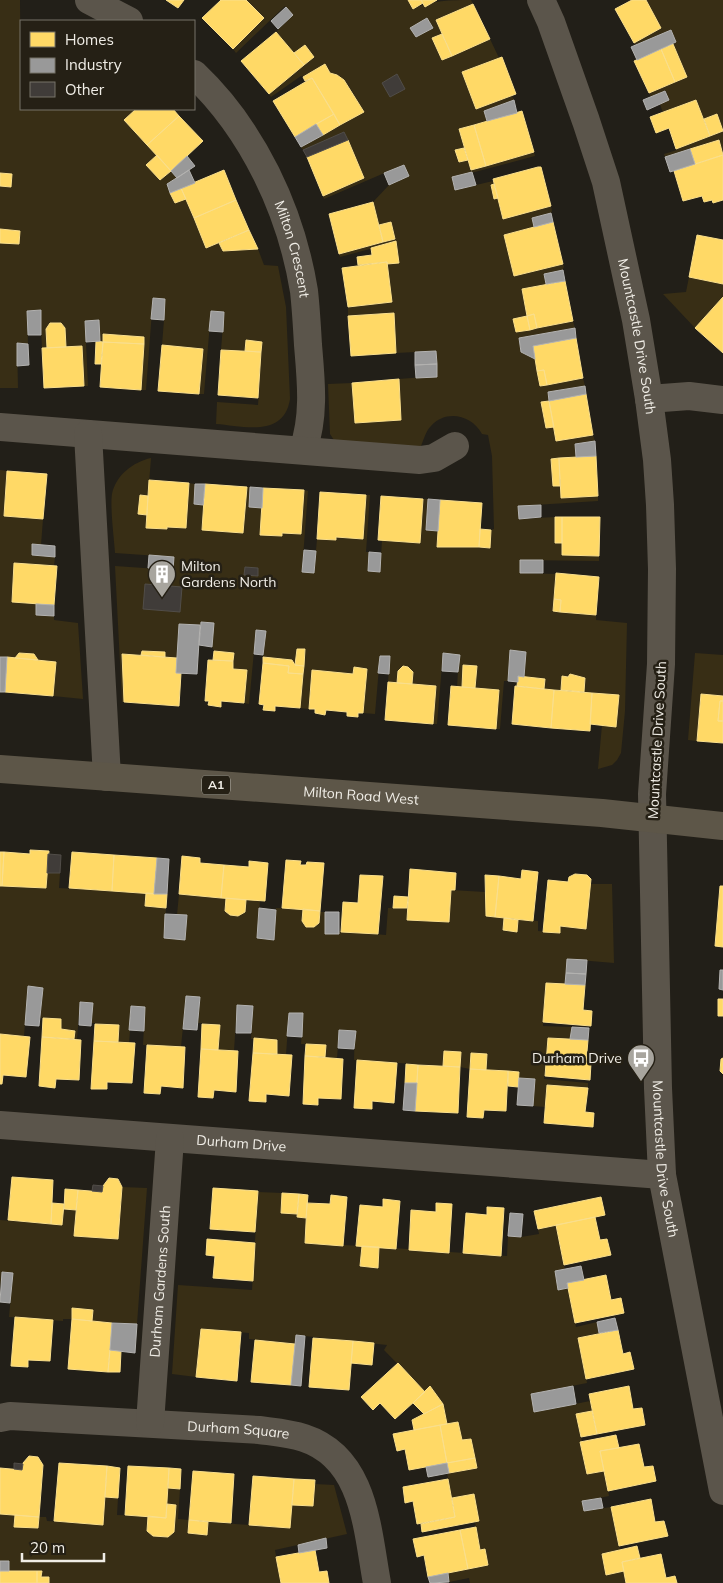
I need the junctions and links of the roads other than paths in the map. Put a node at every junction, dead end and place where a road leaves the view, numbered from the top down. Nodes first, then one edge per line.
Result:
1 (88, 0) edge
2 (541, 0) edge
3 (126, 20) edge
4 (195, 75) edge
5 (649, 399) junction
6 (723, 400) edge
7 (0, 427) edge
8 (88, 434) junction
9 (455, 446) dead end
10 (303, 450) junction
11 (0, 769) edge
12 (107, 777) junction
13 (653, 818) junction
14 (723, 826) edge
15 (0, 1125) edge
16 (170, 1139) junction
17 (662, 1175) junction
18 (0, 1418) edge
19 (150, 1423) junction
20 (723, 1491) edge
21 (378, 1583) edge

1 - 3 street
2 - 5 street, Mountcastle Drive South
4 - 10 street, Milton Crescent
5 - 6 street
5 - 13 street, Mountcastle Drive South
7 - 8 street
8 - 10 street
8 - 12 street
9 - 10 street
11 - 12 main road, Milton Road West / A1
12 - 13 main road, Milton Road West / A1
13 - 14 main road, Milton Road West / A1
13 - 17 street, Mountcastle Drive South
15 - 16 street, Durham Drive
16 - 17 street, Durham Drive
16 - 19 street, Durham Gardens South
17 - 20 street, Mountcastle Drive South
18 - 19 street, Durham Square
19 - 21 street, Durham Square

